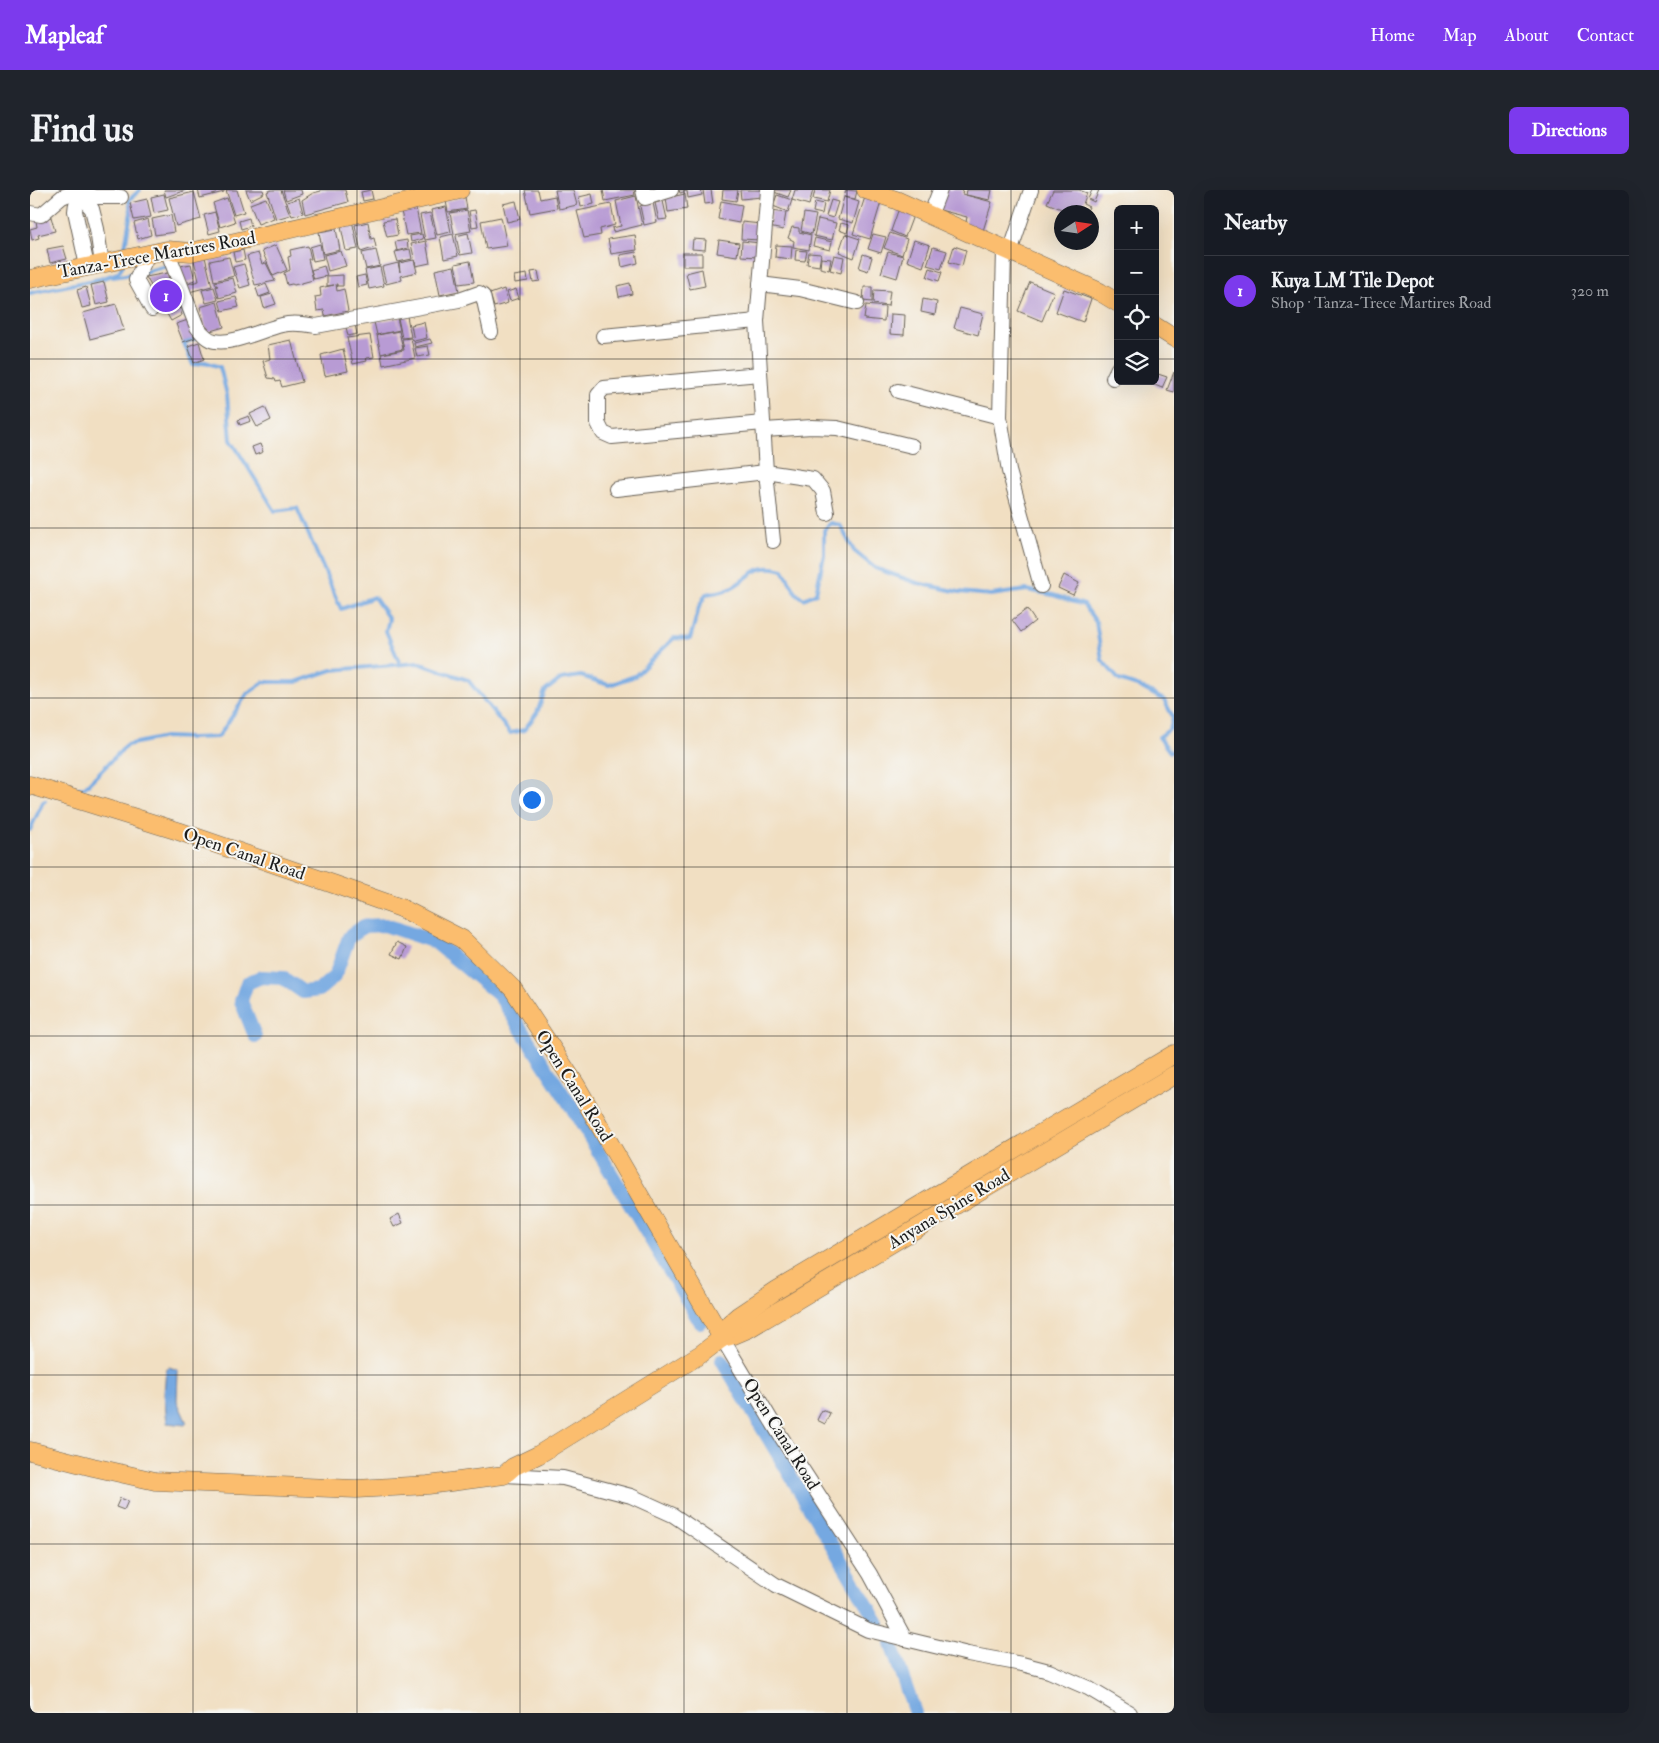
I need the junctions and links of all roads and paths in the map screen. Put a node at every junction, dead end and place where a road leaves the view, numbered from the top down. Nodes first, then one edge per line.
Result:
1 (460, 190) edge
2 (643, 190) edge
3 (671, 190) edge
4 (768, 190) edge
5 (866, 190) edge
6 (940, 190) edge
7 (1031, 190) edge
8 (79, 192) edge
9 (121, 197) dead end
10 (30, 213) edge
11 (930, 216) junction
12 (167, 250) junction
13 (1007, 251) junction
14 (148, 254) junction
15 (99, 264) junction
16 (30, 279) edge
17 (760, 284) junction
18 (1114, 301) edge
19 (857, 303) dead end
20 (152, 309) dead end
21 (757, 320) junction
22 (1159, 329) edge
23 (491, 332) dead end
24 (603, 336) dead end
25 (1174, 338) edge
26 (760, 374) junction
27 (898, 392) dead end
28 (1000, 417) junction
29 (764, 426) junction
30 (912, 446) dead end
31 (766, 472) junction
32 (616, 489) dead end
33 (827, 513) dead end
34 (773, 540) dead end
35 (1041, 586) dead end
36 (30, 785) edge
37 (1174, 1054) edge
38 (1174, 1075) edge
39 (722, 1338) junction
40 (30, 1451) edge
41 (504, 1475) junction
42 (905, 1639) junction
43 (1130, 1713) edge

1 - 12 main road, Tanza-Trece Martires Road
2 - 3 street
4 - 17 street
5 - 11 main road
6 - 11 street
7 - 13 street
8 - 9 street
8 - 10 street
8 - 15 street
11 - 13 main road
12 - 14 main road, Tanza-Trece Martires Road
12 - 23 street
13 - 18 main road
13 - 28 street
14 - 15 main road, Tanza-Trece Martires Road
14 - 20 street
15 - 16 main road, Tanza-Trece Martires Road
17 - 19 street
17 - 21 street
21 - 24 street
21 - 26 street
22 - 25 main road
26 - 29 street
26 - 29 street
27 - 28 street
28 - 35 street
29 - 30 street
29 - 31 street
31 - 32 street
31 - 33 street
31 - 34 street
36 - 39 main road, Open Canal Road
37 - 39 main road, Anyana Spine Road
38 - 39 main road, Anyana Spine Road
39 - 41 main road
39 - 42 street, Open Canal Road
40 - 41 main road
41 - 42 street
42 - 43 street

